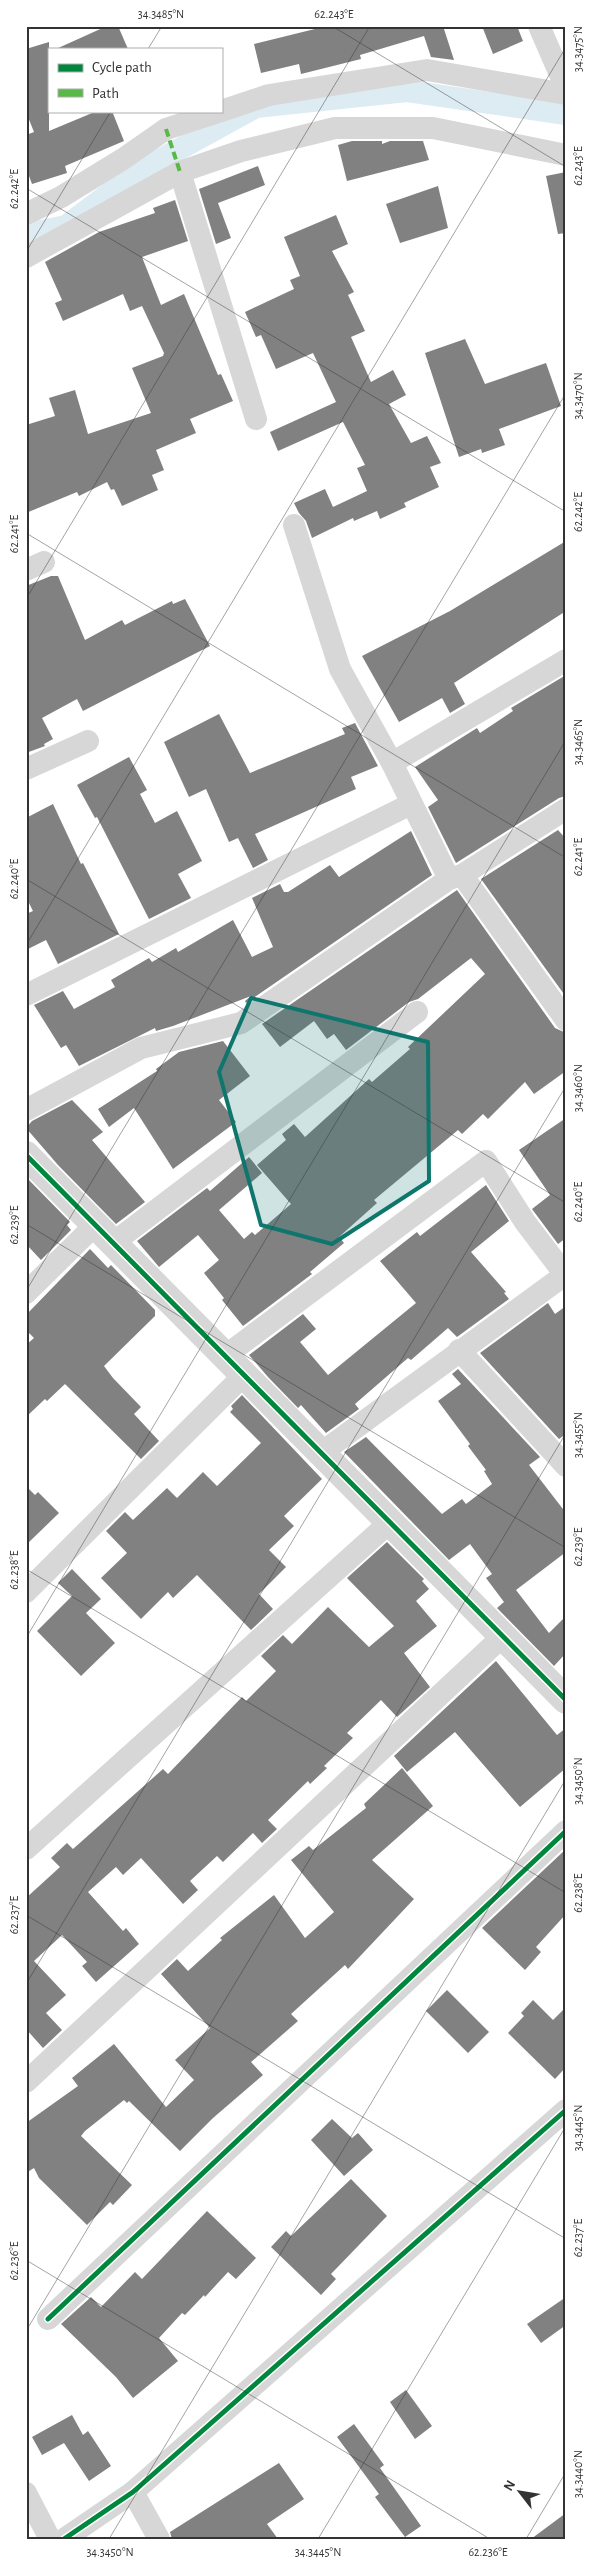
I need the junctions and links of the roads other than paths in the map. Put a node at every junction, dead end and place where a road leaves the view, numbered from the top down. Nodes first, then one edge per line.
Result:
1 (539, 26) edge
2 (566, 88) edge
3 (566, 94) edge
4 (222, 111) edge
5 (218, 112) edge
6 (566, 155) edge
7 (180, 172) junction
8 (26, 214) edge
9 (26, 257) edge
10 (256, 419) dead end
11 (294, 525) dead end
12 (566, 660) edge
13 (88, 741) dead end
14 (392, 763) junction
15 (26, 769) edge
16 (411, 804) junction
17 (563, 816) edge
18 (456, 877) junction
19 (26, 995) edge
20 (417, 1012) dead end
21 (566, 1020) edge
22 (26, 1110) edge
23 (26, 1155) edge
24 (104, 1234) junction
25 (566, 1267) edge
26 (566, 1274) edge
27 (26, 1293) edge
28 (459, 1350) junction
29 (225, 1356) junction
30 (244, 1375) junction
31 (321, 1453) junction
32 (566, 1466) edge
33 (390, 1522) junction
34 (26, 1592) edge
35 (503, 1636) junction
36 (566, 1700) edge
37 (566, 1831) edge
38 (26, 1849) edge
39 (26, 2082) edge
40 (566, 2110) edge
41 (48, 2319) dead end
42 (133, 2492) junction
43 (26, 2493) edge
44 (50, 2539) edge
45 (64, 2539) edge
46 (159, 2539) edge

1 - 2 street
3 - 4 street
5 - 8 street
6 - 7 street
7 - 9 street
7 - 10 street
11 - 14 street
12 - 14 street
13 - 15 street
14 - 16 street
16 - 18 street
16 - 19 street
17 - 18 street
18 - 21 street
18 - 22 street
20 - 24 street
23 - 24 street
24 - 27 street
24 - 29 street
25 - 29 street
26 - 28 street
28 - 31 street
28 - 32 street
29 - 30 street
30 - 31 street
30 - 34 street
31 - 33 street
33 - 35 street
33 - 38 street
35 - 36 street
35 - 39 street
37 - 41 street
40 - 42 street
42 - 45 street
42 - 46 street
43 - 44 street

